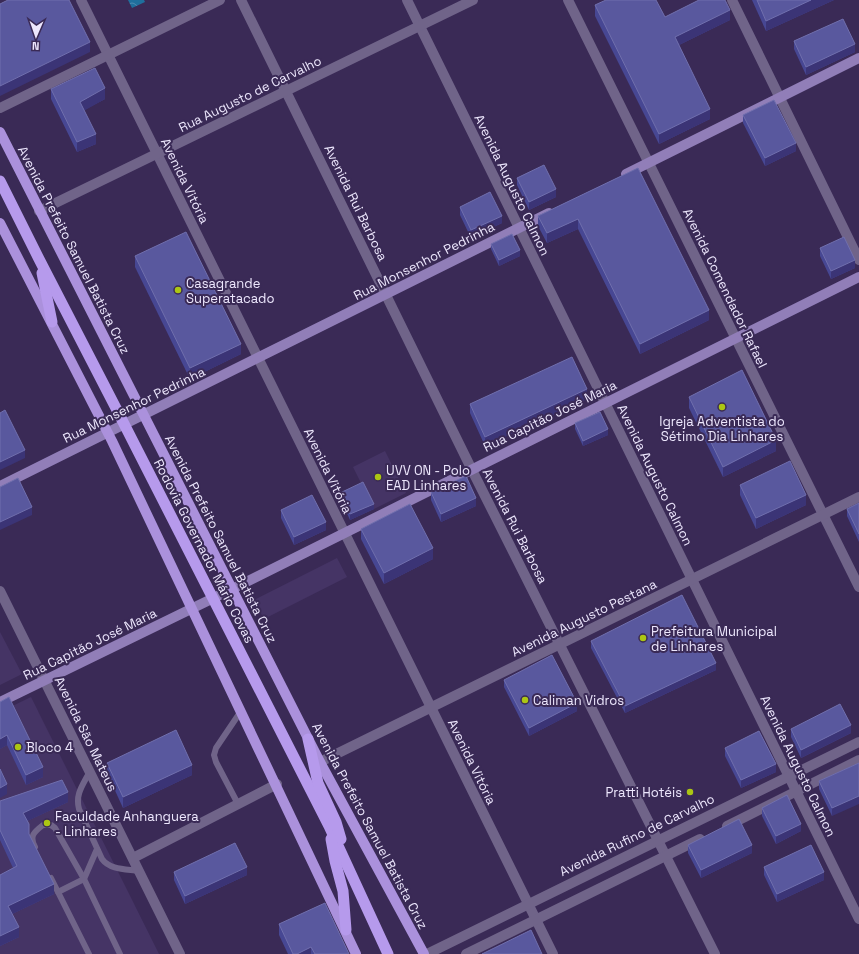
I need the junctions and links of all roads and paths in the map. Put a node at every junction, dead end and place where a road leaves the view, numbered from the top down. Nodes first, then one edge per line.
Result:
1 (81, 0) edge
2 (220, 0) edge
3 (241, 0) edge
4 (407, 0) edge
5 (472, 0) edge
6 (568, 0) edge
7 (732, 0) edge
8 (420, 26) junction
9 (108, 55) junction
10 (859, 58) edge
11 (286, 91) junction
12 (780, 98) junction
13 (0, 108) edge
14 (0, 132) edge
15 (157, 154) junction
16 (649, 163) junction
17 (0, 180) edge
18 (615, 180) edge
19 (560, 207) edge
20 (39, 211) junction
21 (1, 227) edge
22 (519, 228) junction
23 (38, 259) junction
24 (859, 260) edge
25 (859, 278) edge
26 (386, 294) junction
27 (52, 322) junction
28 (736, 339) junction
29 (258, 358) junction
30 (605, 404) junction
31 (144, 415) junction
32 (124, 424) junction
33 (108, 432) junction
34 (472, 470) junction
35 (0, 486) edge
36 (859, 496) edge
37 (823, 514) junction
38 (344, 533) junction
39 (692, 579) junction
40 (859, 587) edge
41 (232, 589) junction
42 (0, 591) edge
43 (212, 599) junction
44 (191, 609) junction
45 (560, 645) junction
46 (44, 680) junction
47 (0, 702) edge
48 (431, 708) junction
49 (241, 711) junction
50 (308, 739) junction
51 (859, 742) edge
52 (859, 760) edge
53 (320, 762) junction
54 (90, 771) junction
55 (789, 776) junction
56 (276, 784) junction
57 (796, 791) junction
58 (238, 804) junction
59 (329, 826) junction
60 (721, 829) edge
61 (707, 835) edge
62 (658, 840) junction
63 (97, 849) junction
64 (40, 856) edge
65 (666, 856) junction
66 (133, 858) junction
67 (347, 863) junction
68 (47, 871) edge
69 (139, 871) junction
70 (84, 880) junction
71 (58, 892) junction
72 (529, 904) junction
73 (536, 919) junction
74 (859, 919) edge
75 (346, 930) junction
76 (89, 954) edge
77 (120, 954) edge
78 (180, 954) edge
79 (356, 954) edge
80 (388, 954) edge
81 (424, 954) edge
82 (427, 954) edge
83 (466, 954) edge
84 (553, 954) edge
85 (715, 954) edge

1 - 9 street, Avenida Vitória
2 - 9 street
3 - 11 street, Avenida Rui Barbosa
4 - 8 street, Avenida Augusto Calmon
5 - 8 street, Rua Augusto de Carvalho
6 - 16 street, Avenida Comendador Rafael
7 - 12 street
8 - 11 street, Rua Augusto de Carvalho
8 - 22 street, Avenida Augusto Calmon
9 - 13 street
9 - 15 street, Avenida Vitória
10 - 12 main road
11 - 15 street, Rua Augusto de Carvalho
11 - 26 street, Avenida Rui Barbosa
12 - 16 main road
12 - 24 street
14 - 20 main road, Avenida Prefeito Samuel Batista Cruz
15 - 20 street, Rua Augusto de Carvalho
15 - 29 street, Avenida Vitória
16 - 18 main road
16 - 28 street, Avenida Comendador Rafael
17 - 23 highway, Rodovia Governador Mário Covas
19 - 22 main road, Rua Monsenhor Pedrinha
20 - 31 main road, Avenida Prefeito Samuel Batista Cruz
21 - 27 main road
22 - 26 main road, Rua Monsenhor Pedrinha
22 - 30 street, Avenida Augusto Calmon
23 - 27 highway
23 - 32 highway, Rodovia Governador Mário Covas
25 - 28 main road, Rua Capitão José Maria
26 - 29 main road, Rua Monsenhor Pedrinha
26 - 34 street, Avenida Rui Barbosa
27 - 33 main road
28 - 30 main road, Rua Capitão José Maria
28 - 37 street, Avenida Comendador Rafael
29 - 31 main road, Rua Monsenhor Pedrinha
29 - 38 street, Avenida Vitória
30 - 34 main road, Rua Capitão José Maria
30 - 39 street, Avenida Augusto Calmon
31 - 32 main road, Rua Monsenhor Pedrinha
31 - 41 main road, Avenida Prefeito Samuel Batista Cruz
32 - 33 main road, Rua Monsenhor Pedrinha
32 - 43 highway, Rodovia Governador Mário Covas
33 - 35 main road, Rua Monsenhor Pedrinha
33 - 44 main road
34 - 38 main road, Rua Capitão José Maria
34 - 45 street, Avenida Rui Barbosa
36 - 37 street, Avenida Augusto Pestana
37 - 39 street, Avenida Augusto Pestana
37 - 40 street, Avenida Comendador Rafael
38 - 41 main road, Rua Capitão José Maria
38 - 48 street, Avenida Vitória
39 - 45 street, Avenida Augusto Pestana
39 - 55 street, Avenida Augusto Calmon
41 - 43 main road, Rua Capitão José Maria
41 - 50 main road, Avenida Prefeito Samuel Batista Cruz
42 - 46 street, Avenida São Mateus
43 - 44 main road, Rua Capitão José Maria
43 - 59 highway, Rodovia Governador Mário Covas
44 - 46 main road, Rua Capitão José Maria
44 - 49 main road
45 - 48 street, Avenida Augusto Pestana
45 - 62 street, Avenida Rui Barbosa
46 - 47 main road, Rua Capitão José Maria
46 - 54 street, Avenida São Mateus
48 - 53 street, Avenida Augusto Pestana
48 - 72 street, Avenida Vitória
49 - 56 main road
49 - 58 lane
50 - 53 main road, Avenida Prefeito Samuel Batista Cruz
50 - 67 highway
51 - 55 street, Avenida Rufino de Carvalho
52 - 57 street
53 - 81 main road, Avenida Prefeito Samuel Batista Cruz
54 - 63 lane
54 - 66 street, Avenida São Mateus
55 - 57 street, Avenida Augusto Calmon
55 - 62 street, Avenida Rufino de Carvalho
56 - 58 street
56 - 75 main road
57 - 60 street
57 - 74 street, Avenida Augusto Calmon
58 - 66 street
59 - 67 highway, Rodovia Governador Mário Covas
59 - 75 highway
61 - 65 street
62 - 65 street, Avenida Rui Barbosa
62 - 72 street, Avenida Rufino de Carvalho
63 - 69 lane
63 - 70 lane
64 - 70 lane
65 - 73 street
65 - 85 street, Avenida Rui Barbosa
66 - 69 street, Avenida São Mateus
67 - 80 highway, Rodovia Governador Mário Covas
68 - 71 lane
69 - 78 street, Avenida São Mateus
70 - 71 lane
70 - 77 lane
71 - 76 lane
72 - 73 street, Avenida Vitória
72 - 82 street, Avenida Rufino de Carvalho
73 - 83 street
73 - 84 street, Avenida Vitória
75 - 79 main road

